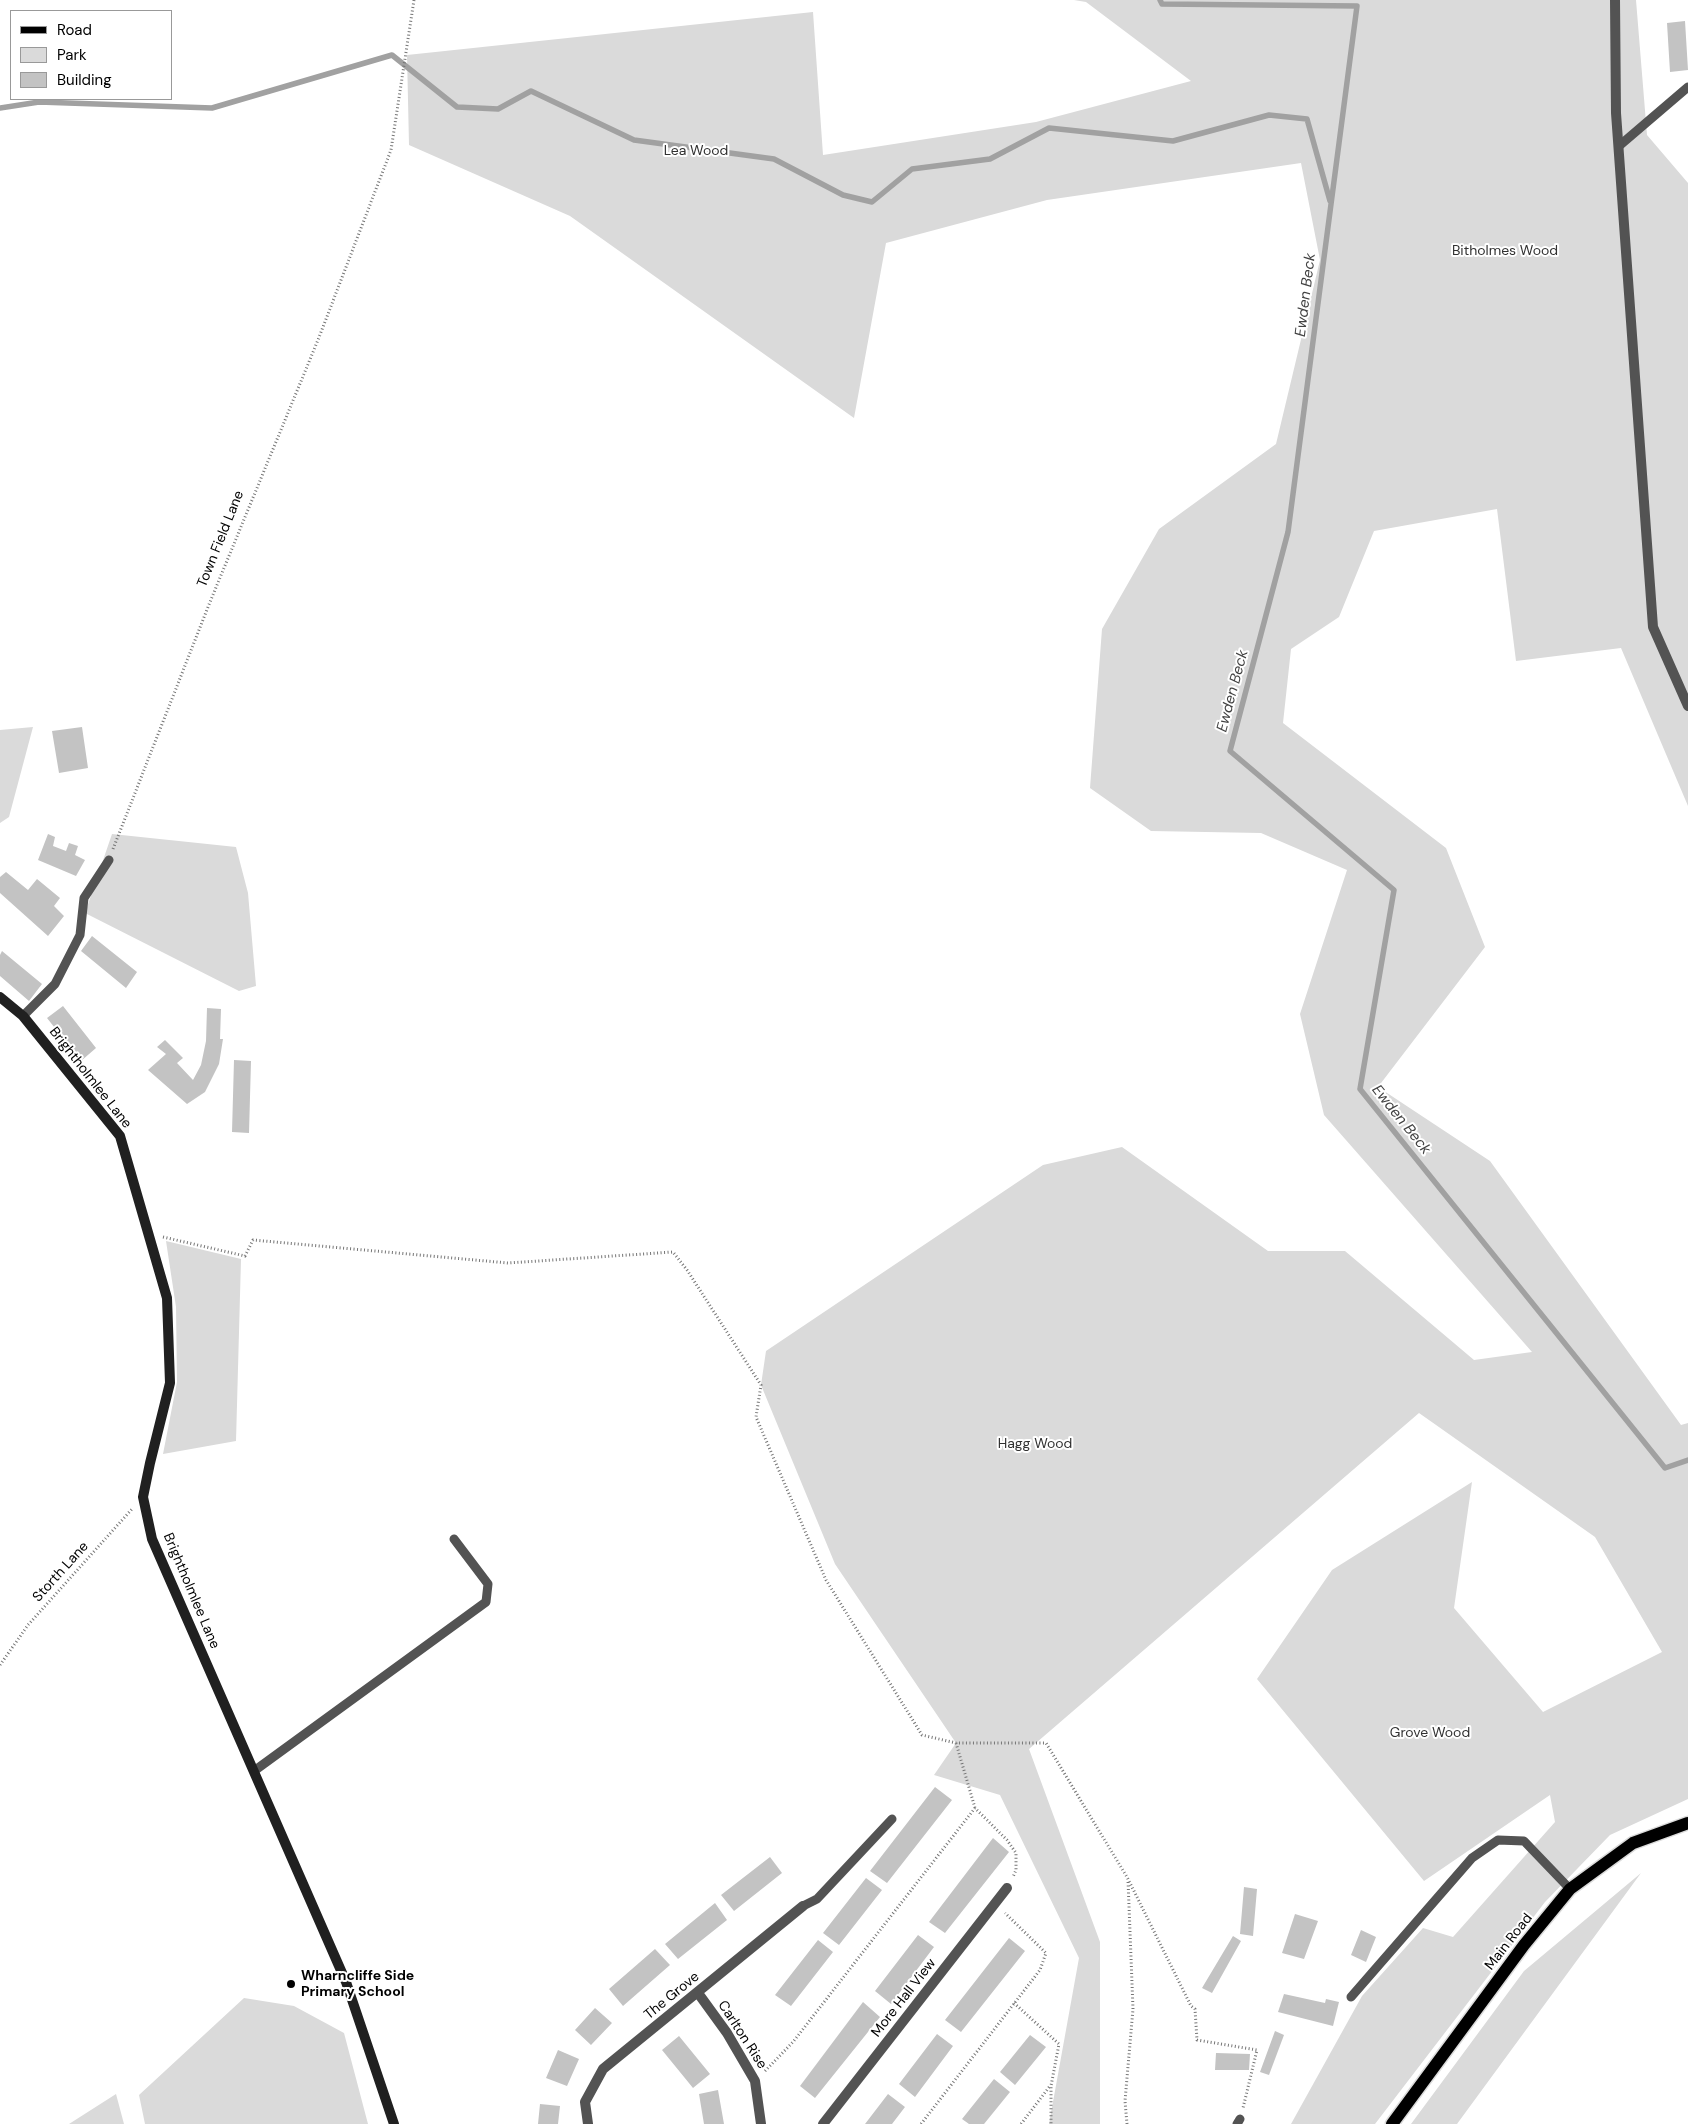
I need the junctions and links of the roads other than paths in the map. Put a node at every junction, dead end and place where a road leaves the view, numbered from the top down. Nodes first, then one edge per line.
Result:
1 (1615, 0) edge
2 (1688, 87) edge
3 (1618, 146) junction
4 (1688, 706) edge
5 (109, 860) road end
6 (0, 997) edge
7 (23, 1016) junction
8 (454, 1538) dead end
9 (254, 1772) junction
10 (892, 1819) dead end
11 (1688, 1823) edge
12 (1007, 1888) road end
13 (1570, 1889) junction
14 (803, 1906) joint
15 (698, 1993) junction
16 (1351, 1997) dead end
17 (394, 2124) edge
18 (588, 2124) edge
19 (761, 2124) edge
20 (823, 2124) edge
21 (1392, 2124) edge

1 - 3 street
2 - 3 lane
3 - 4 street
5 - 7 lane
6 - 7 street, Brightholmlee Lane
7 - 9 street, Brightholmlee Lane
8 - 9 lane
9 - 17 street, Brightholmlee Lane
10 - 14 lane
11 - 13 main road, Main Road
12 - 20 street, More Hall View
13 - 16 lane
13 - 21 main road, Main Road
14 - 15 street, The Grove
15 - 18 street, The Grove
15 - 19 street, Carlton Rise

